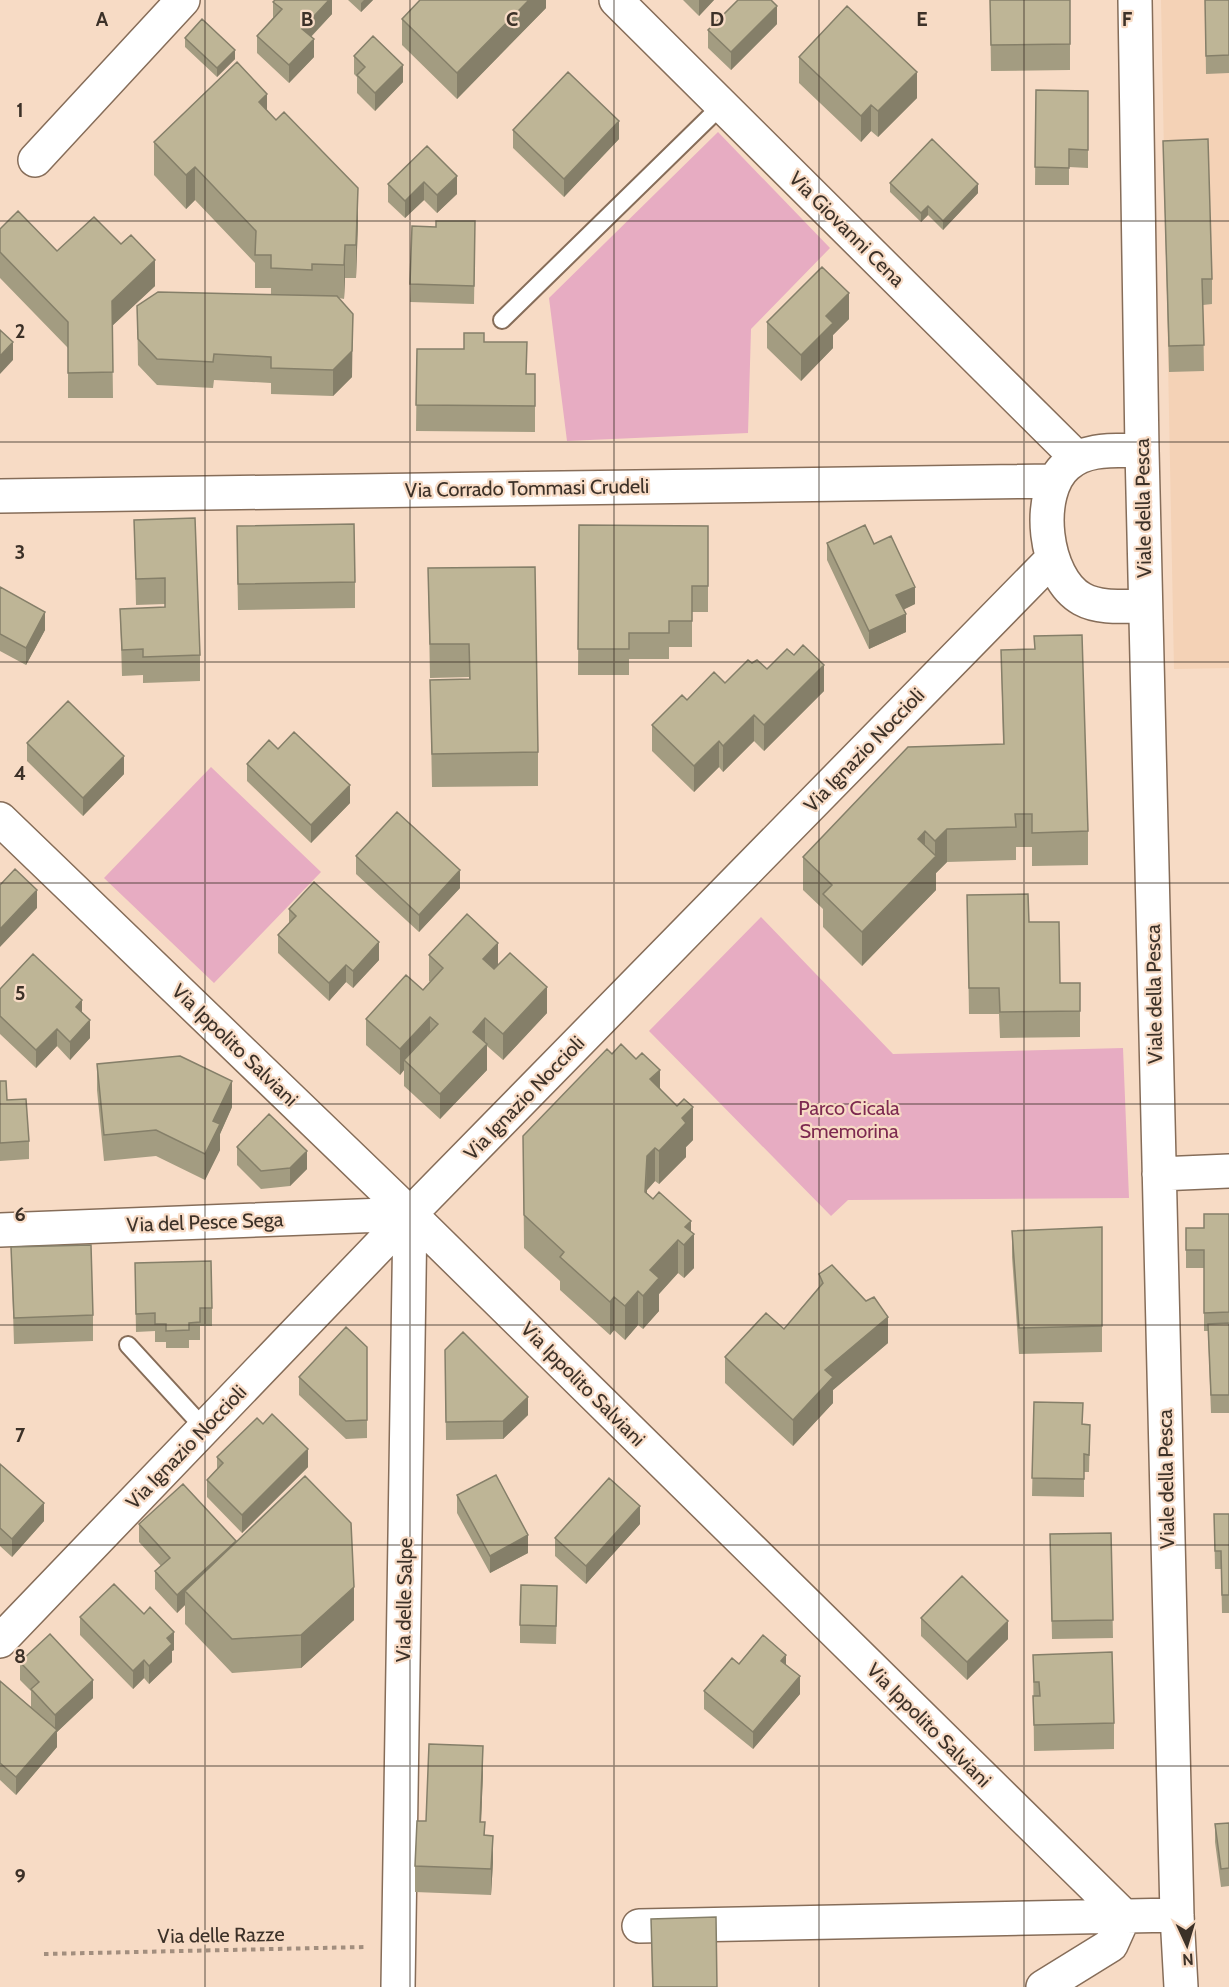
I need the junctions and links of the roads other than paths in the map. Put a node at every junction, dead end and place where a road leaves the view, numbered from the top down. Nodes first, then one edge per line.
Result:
1 (183, 0) edge
2 (616, 0) edge
3 (1136, 0) edge
4 (722, 105) junction
5 (35, 160) dead end
6 (502, 320) dead end
7 (1142, 450) junction
8 (1077, 458) junction
9 (1054, 481) junction
10 (0, 496) edge
11 (1052, 559) junction
12 (1145, 606) junction
13 (0, 819) edge
14 (1229, 1171) edge
15 (1159, 1174) junction
16 (410, 1214) junction
17 (0, 1230) edge
18 (128, 1345) dead end
19 (204, 1428) junction
20 (0, 1641) edge
21 (1177, 1915) junction
22 (1124, 1916) junction
23 (639, 1926) dead end
24 (398, 1987) edge
25 (1043, 1987) edge
26 (1181, 1987) edge

1 - 5 street
2 - 4 street, Via Giovanni Cena
3 - 7 street, Viale della Pesca
4 - 6 lane
4 - 8 street, Via Giovanni Cena
7 - 8 street
7 - 12 street, Viale della Pesca
8 - 9 street
9 - 10 street, Via Corrado Tommasi Crudeli
9 - 11 street
11 - 12 street
11 - 16 street, Via Ignazio Noccioli
12 - 15 street, Viale della Pesca
13 - 16 street, Via Ippolito Salviani
14 - 15 street
15 - 21 street, Viale della Pesca
16 - 17 street, Via del Pesce Sega
16 - 19 street, Via Ignazio Noccioli
16 - 22 street, Via Ippolito Salviani
16 - 24 street, Via delle Salpe
18 - 19 lane
19 - 20 street, Via Ignazio Noccioli
21 - 22 street
21 - 26 street, Viale della Pesca
22 - 23 street
22 - 25 street

